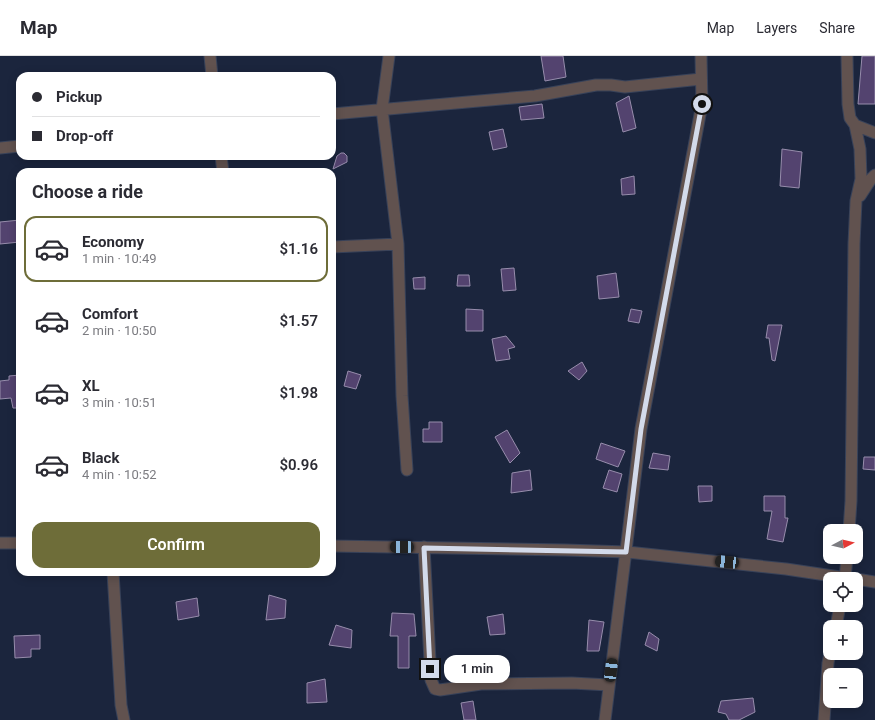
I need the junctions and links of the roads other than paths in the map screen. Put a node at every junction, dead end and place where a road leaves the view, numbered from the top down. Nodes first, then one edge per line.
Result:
1 (210, 56) edge
2 (389, 56) edge
3 (701, 56) edge
4 (847, 56) edge
5 (212, 72) edge
6 (701, 79) junction
7 (382, 109) junction
8 (336, 114) edge
9 (855, 124) junction
10 (875, 133) edge
11 (16, 146) edge
12 (0, 148) edge
13 (875, 175) edge
14 (856, 201) junction
15 (398, 244) junction
16 (336, 247) edge
17 (407, 470) dead end
18 (849, 524) edge
19 (0, 543) edge
20 (16, 543) edge
21 (336, 546) edge
22 (424, 548) junction
23 (626, 552) junction
24 (823, 575) edge
25 (113, 576) edge
26 (863, 581) edge
27 (875, 582) edge
28 (829, 660) edge
29 (609, 685) junction
30 (124, 720) edge
31 (604, 720) edge
32 (824, 720) edge

1 - 5 street
2 - 7 street
3 - 6 street
4 - 9 street
6 - 7 street
6 - 23 street
7 - 8 street
7 - 15 street
9 - 10 street
9 - 14 street
11 - 12 street
13 - 14 street
14 - 18 street
15 - 16 street
15 - 17 street
19 - 20 street
21 - 22 street
22 - 23 street
22 - 29 street
23 - 24 street
23 - 29 street
25 - 30 street
26 - 27 street
28 - 32 street
29 - 31 street

